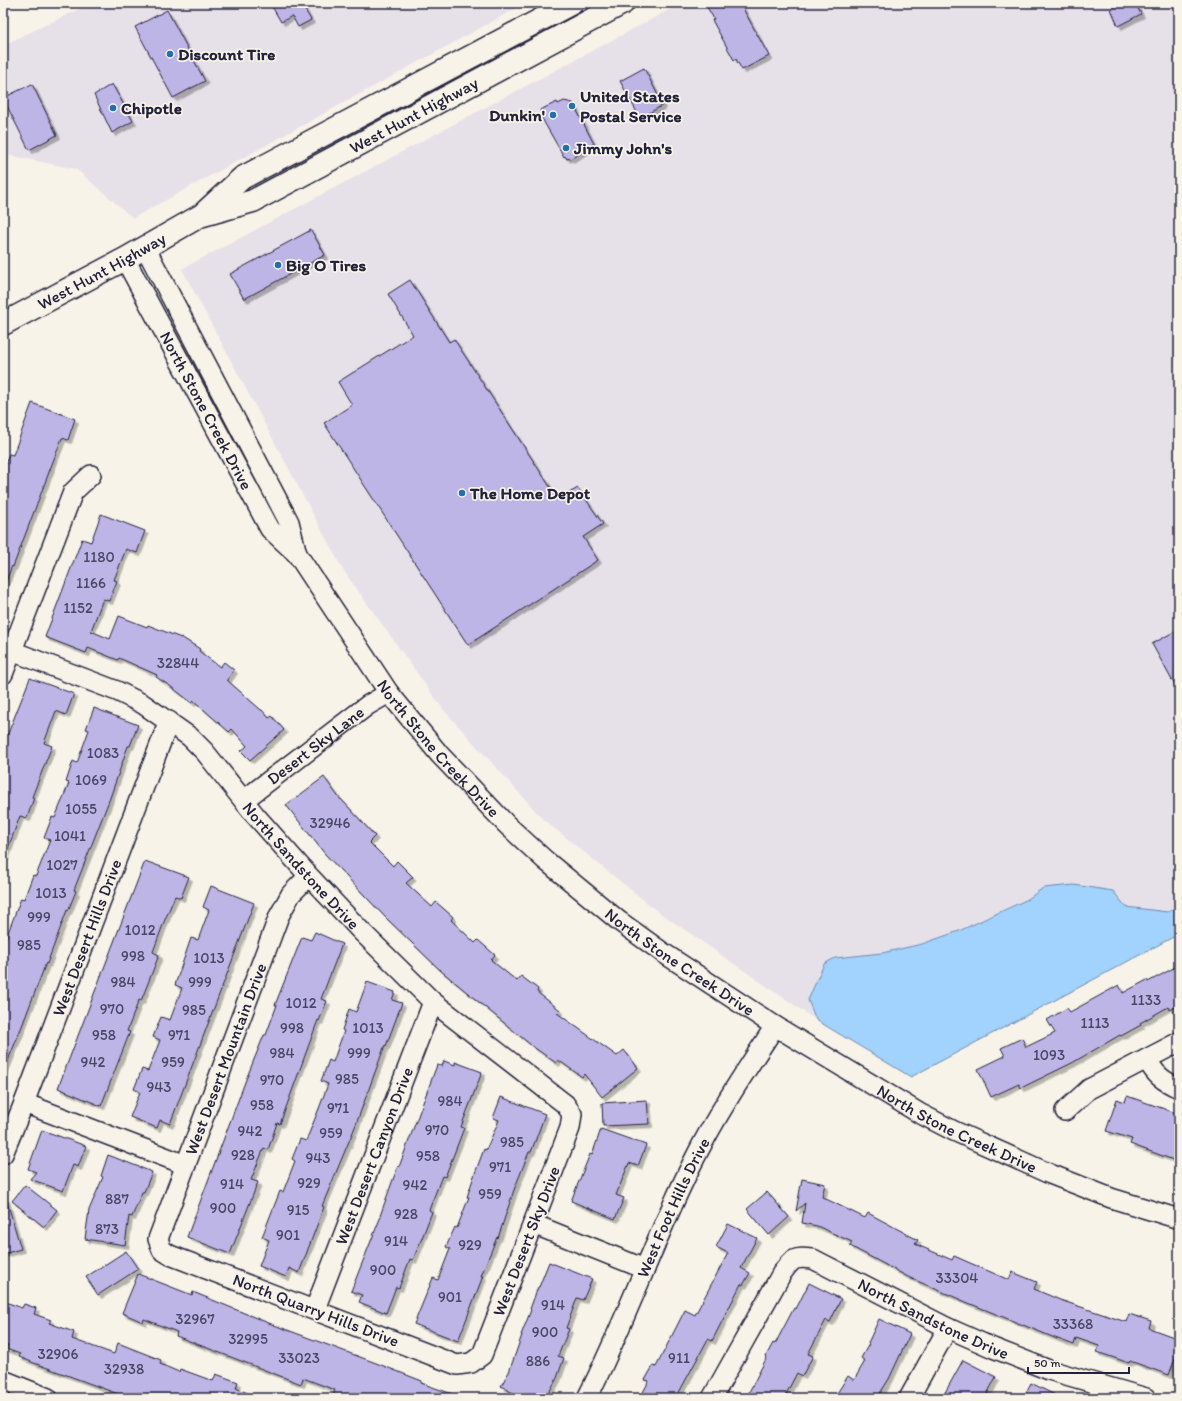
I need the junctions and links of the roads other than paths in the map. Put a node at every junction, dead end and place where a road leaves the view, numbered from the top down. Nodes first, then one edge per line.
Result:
1 (572, 3) edge
2 (623, 3) edge
3 (395, 98) junction
4 (407, 119) junction
5 (200, 216) junction
6 (145, 247) junction
7 (125, 259) junction
8 (3, 324) edge
9 (91, 475) dead end
10 (297, 554) junction
11 (12, 651) junction
12 (3, 674) edge
13 (389, 693) junction
14 (169, 721) junction
15 (244, 800) junction
16 (309, 876) junction
17 (433, 1002) junction
18 (775, 1026) junction
19 (1179, 1042) edge
20 (1147, 1059) junction
21 (1179, 1088) edge
22 (24, 1103) junction
23 (1066, 1111) dead end
24 (572, 1114) joint
25 (3, 1154) edge
26 (186, 1165) junction
27 (1179, 1219) edge
28 (533, 1224) junction
29 (162, 1250) joint
30 (644, 1269) junction
31 (315, 1309) junction
32 (948, 1328) junction
33 (471, 1363) joint
34 (3, 1380) edge
35 (1110, 1393) edge
36 (48, 1398) edge
37 (587, 1398) edge
38 (712, 1398) edge
39 (909, 1398) edge
40 (1146, 1398) edge

1 - 3 main road, West Hunt Highway
2 - 4 main road, West Hunt Highway
3 - 4 main road
3 - 5 main road, West Hunt Highway
4 - 5 main road, West Hunt Highway
5 - 6 main road, West Hunt Highway
6 - 7 main road, West Hunt Highway
6 - 10 street, North Stone Creek Drive
7 - 8 main road, West Hunt Highway
7 - 10 street, North Stone Creek Drive
9 - 11 street
10 - 13 street, North Stone Creek Drive
11 - 12 street
11 - 14 street, North Sandstone Drive
13 - 15 street, Desert Sky Lane
13 - 18 street, North Stone Creek Drive
14 - 15 street, North Sandstone Drive
14 - 22 street, West Desert Hills Drive
15 - 16 street, North Sandstone Drive
16 - 17 street, North Sandstone Drive
16 - 26 street, West Desert Mountain Drive
17 - 24 street, North Sandstone Drive
17 - 31 street, West Desert Canyon Drive
18 - 27 street, North Stone Creek Drive
18 - 30 street, West Foot Hills Drive
19 - 20 street
20 - 21 street
20 - 23 street
22 - 25 street, West Desert Hills Drive
22 - 26 street
24 - 28 street, West Desert Sky Drive
26 - 29 street, West Desert Mountain Drive
28 - 30 street
28 - 33 street, West Desert Sky Drive
29 - 31 street, North Quarry Hills Drive
30 - 37 street, West Foot Hills Drive
31 - 33 street, North Quarry Hills Drive
32 - 35 street, North Sandstone Drive
32 - 38 street, North Sandstone Drive
32 - 39 street
34 - 36 street
35 - 40 street, North Sandstone Drive

